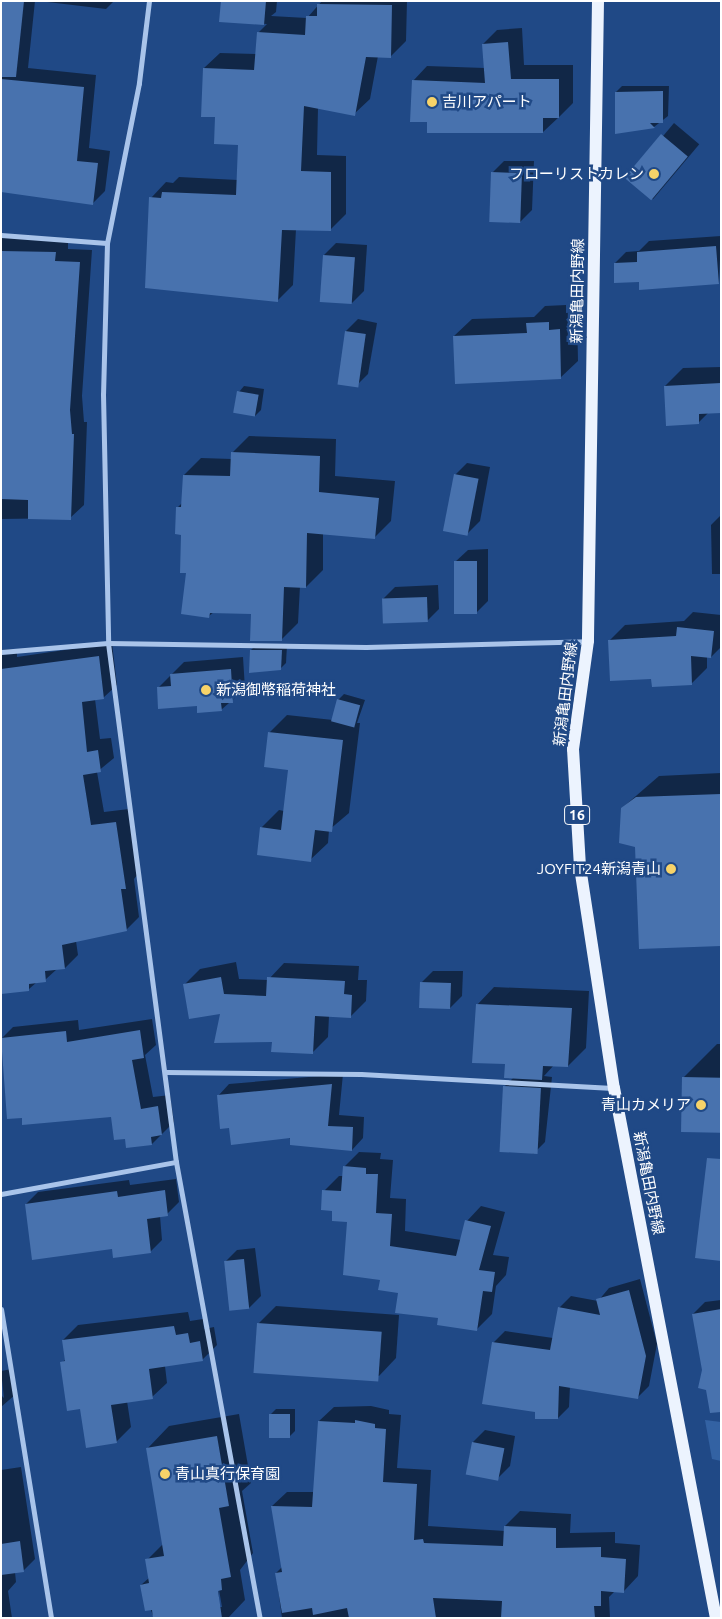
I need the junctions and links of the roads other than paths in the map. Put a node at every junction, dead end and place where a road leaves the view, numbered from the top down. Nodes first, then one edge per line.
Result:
1 (149, 1) edge
2 (598, 1) edge
3 (1, 235) edge
4 (107, 243) junction
5 (588, 641) junction
6 (108, 642) junction
7 (1, 652) edge
8 (166, 1072) junction
9 (614, 1088) junction
10 (176, 1162) junction
11 (1, 1194) edge
12 (1, 1309) edge
13 (51, 1618) edge
14 (260, 1618) edge
15 (716, 1618) edge

1 - 4 street
2 - 5 main road, 新潟亀田内野線 / 16
3 - 4 street
4 - 6 street
5 - 6 street
5 - 9 main road, 新潟亀田内野線 / 16
6 - 7 street
6 - 8 street
8 - 9 street
8 - 10 street
9 - 15 main road, 新潟亀田内野線 / 16
10 - 11 street
10 - 14 street
12 - 13 street

